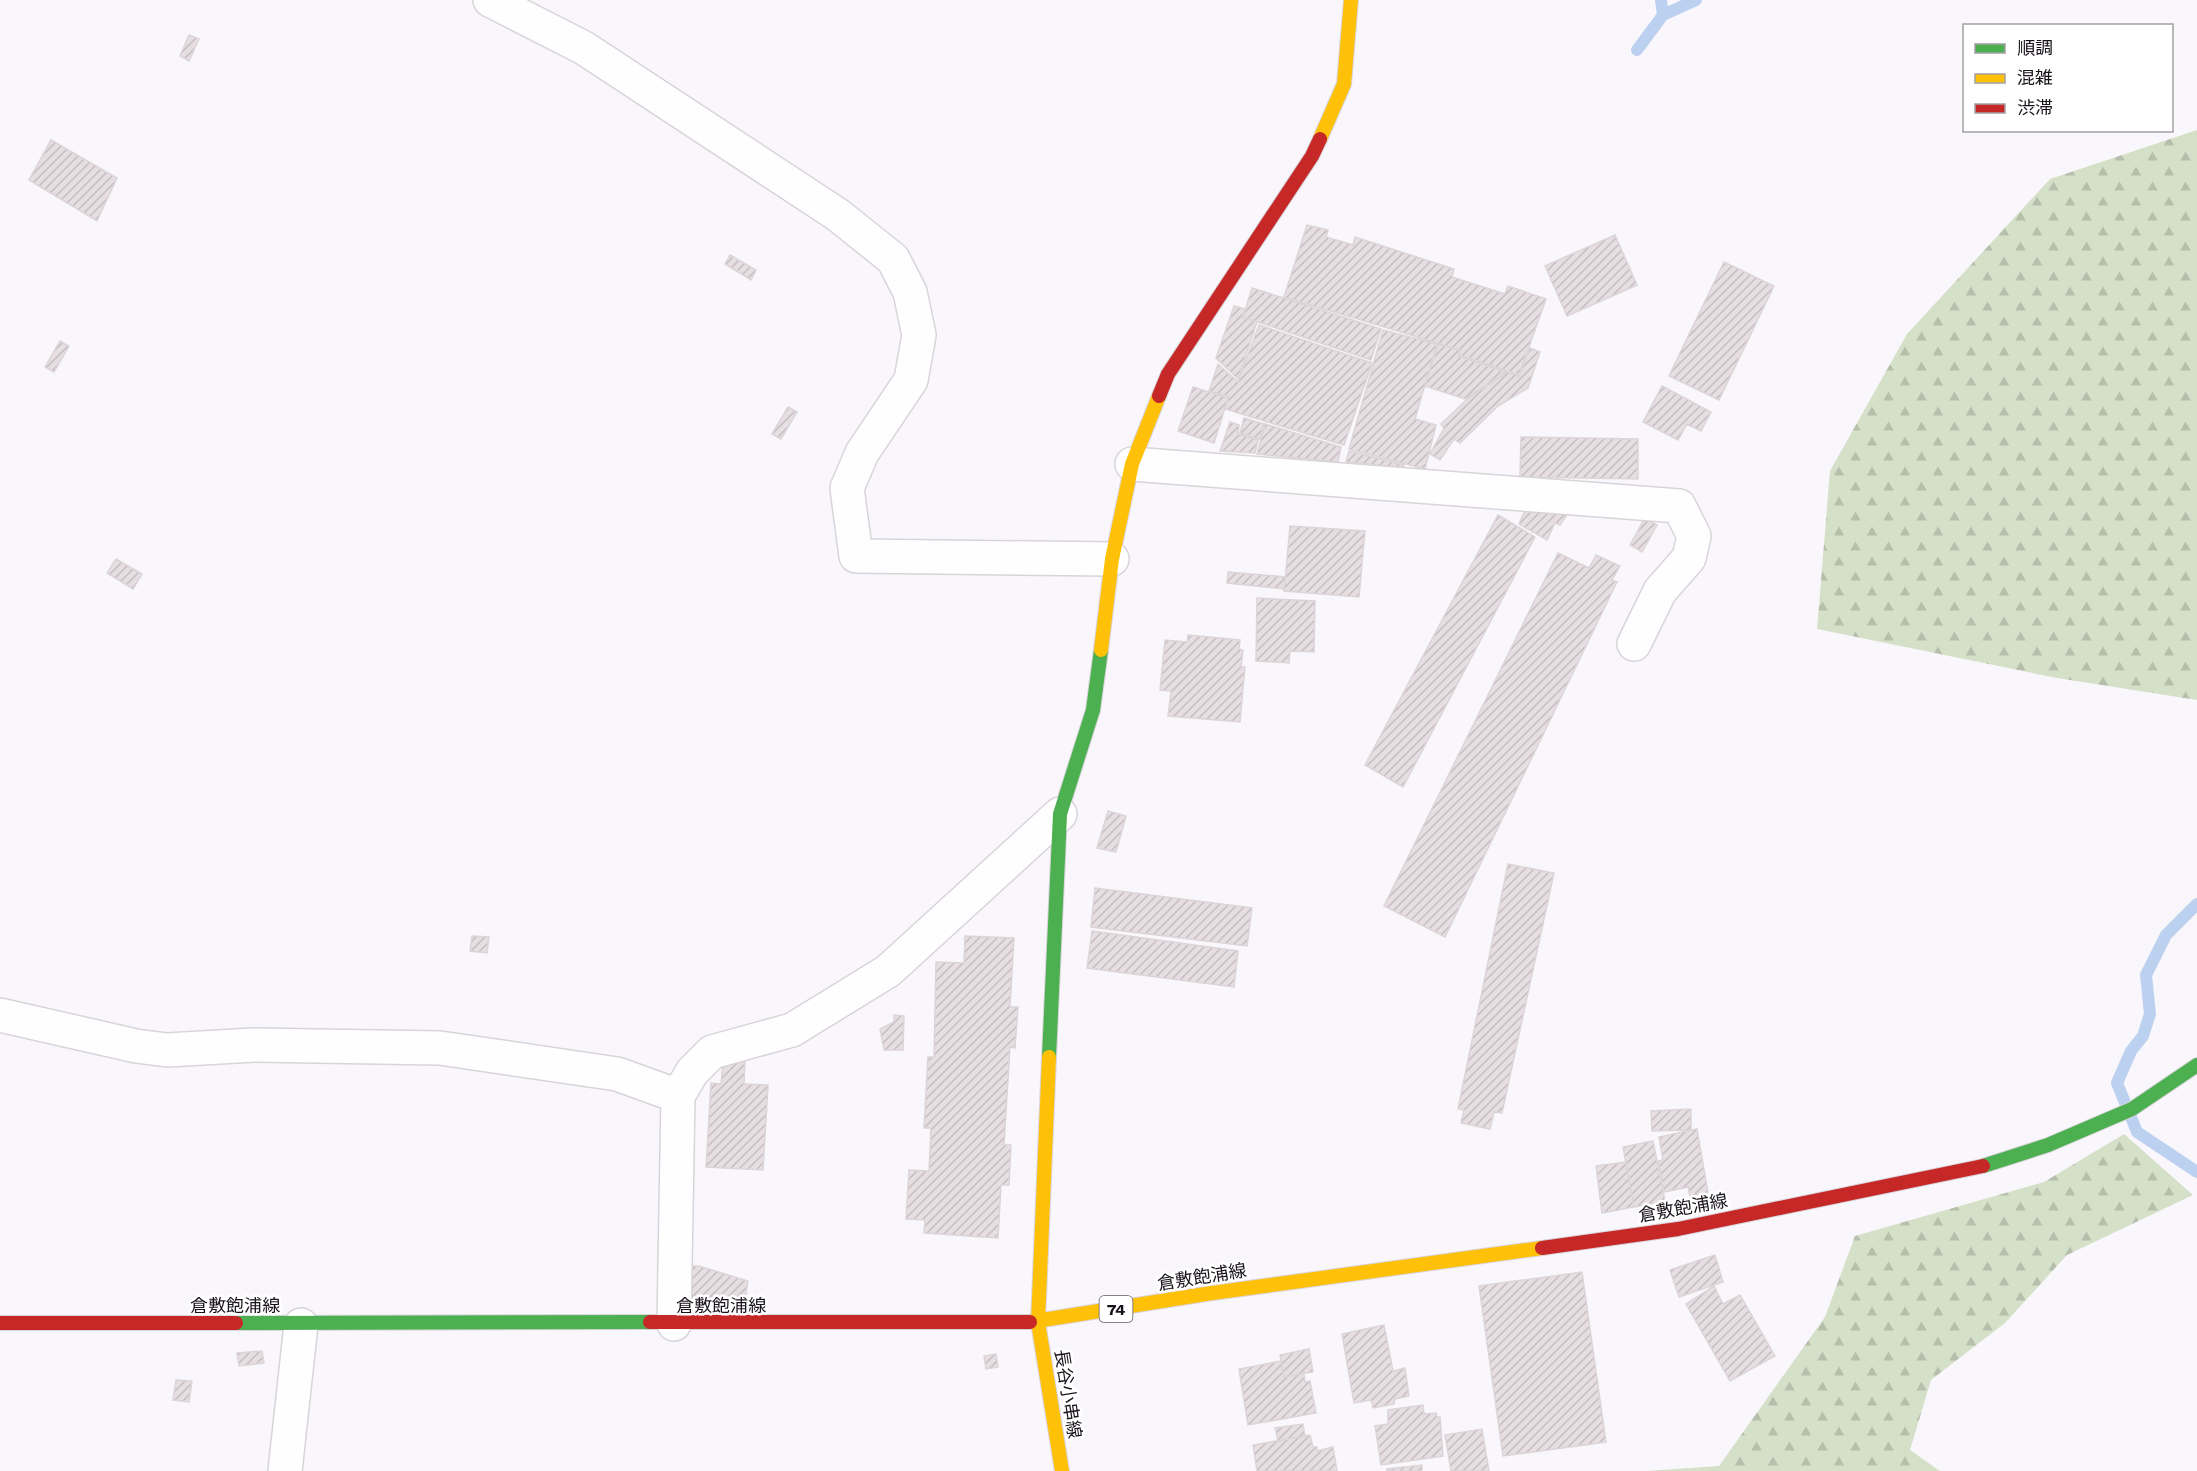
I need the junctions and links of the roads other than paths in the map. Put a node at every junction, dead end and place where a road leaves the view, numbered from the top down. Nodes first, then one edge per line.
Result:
1 (490, 0) edge
2 (1351, 0) edge
3 (1132, 464) junction
4 (1112, 560) junction
5 (1634, 644) dead end
6 (1060, 814) junction
7 (0, 1015) edge
8 (2197, 1065) edge
9 (678, 1096) junction
10 (1038, 1322) junction
11 (0, 1323) edge
12 (674, 1324) junction
13 (301, 1325) junction
14 (285, 1471) edge
15 (1062, 1471) edge

1 - 4 street
2 - 3 main road, 長谷小串線
3 - 4 main road, 長谷小串線
3 - 5 street
4 - 6 main road, 長谷小串線
6 - 9 street
6 - 10 main road, 長谷小串線
7 - 9 street
8 - 10 main road, 倉敷飽浦線 / 74
9 - 12 street
10 - 12 main road, 倉敷飽浦線 / 74
10 - 15 main road, 長谷小串線
11 - 13 main road, 倉敷飽浦線 / 74
12 - 13 main road, 倉敷飽浦線 / 74
13 - 14 street

